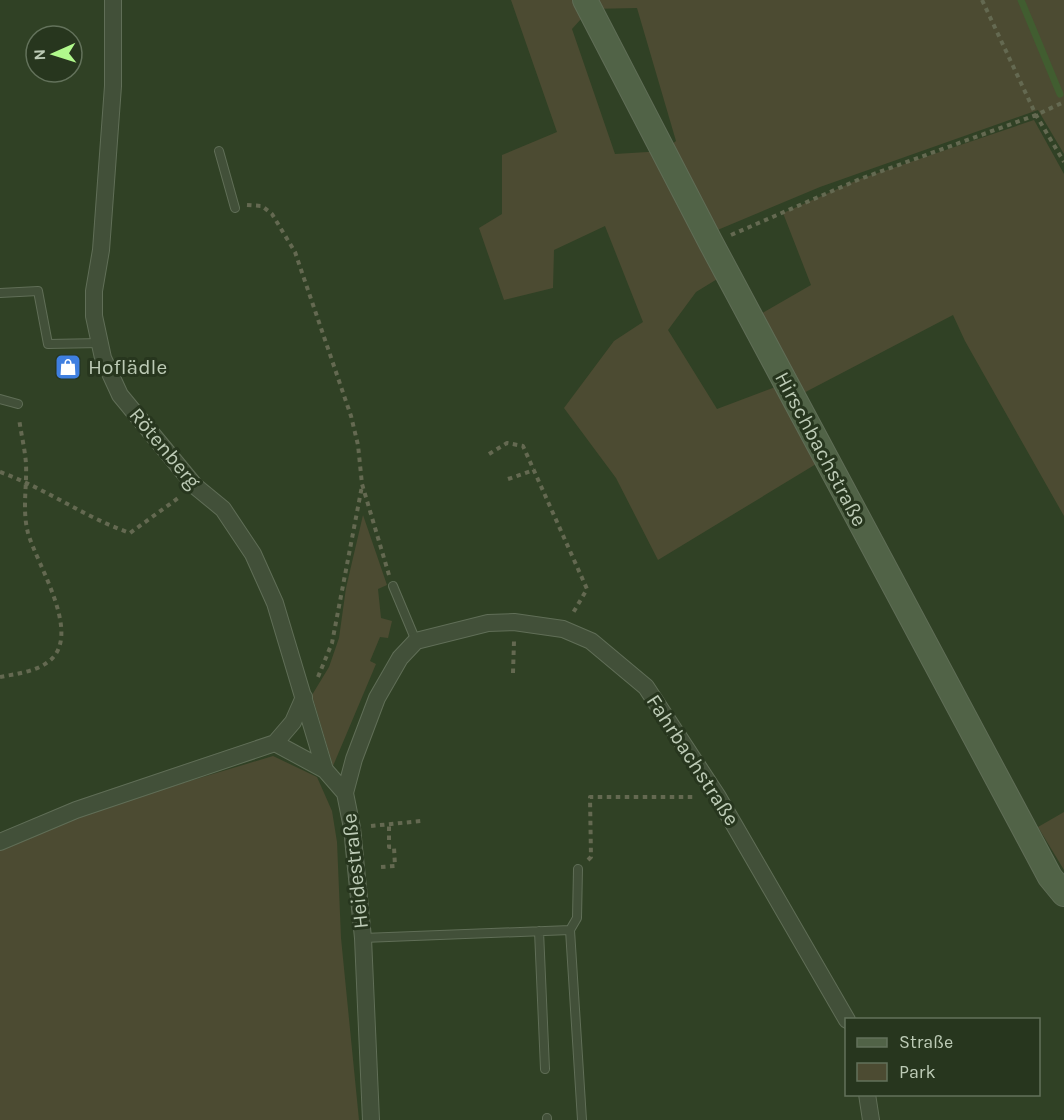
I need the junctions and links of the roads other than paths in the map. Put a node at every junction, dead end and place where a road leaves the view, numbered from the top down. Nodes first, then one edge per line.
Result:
1 (113, 0) edge
2 (585, 0) edge
3 (219, 151) dead end
4 (235, 208) road end
5 (0, 293) edge
6 (100, 343) junction
7 (0, 399) edge
8 (18, 404) road end
9 (393, 586) road end
10 (416, 641) junction
11 (304, 697) junction
12 (275, 743) junction
13 (325, 770) junction
14 (345, 793) junction
15 (0, 842) edge
16 (578, 869) road end
17 (1064, 894) edge
18 (570, 930) junction
19 (539, 931) junction
20 (363, 938) junction
21 (845, 1018) edge
22 (545, 1070) dead end
23 (867, 1096) edge
24 (371, 1120) edge
25 (582, 1120) edge
26 (871, 1120) edge

1 - 6 street, Rötenberg
2 - 17 street, Hirschbachstraße
3 - 4 lane
5 - 6 lane
6 - 11 street, Rötenberg
7 - 8 lane
9 - 10 lane
10 - 14 street, Heidestraße
10 - 21 street, Fahrbachstraße
11 - 12 street
11 - 13 street, Rötenberg
12 - 13 street
12 - 15 street
13 - 14 street, Rötenberg
14 - 20 street, Heidestraße
16 - 18 lane
18 - 19 lane
18 - 25 lane
19 - 20 lane
19 - 22 lane
20 - 24 street, Heidestraße
23 - 26 street

